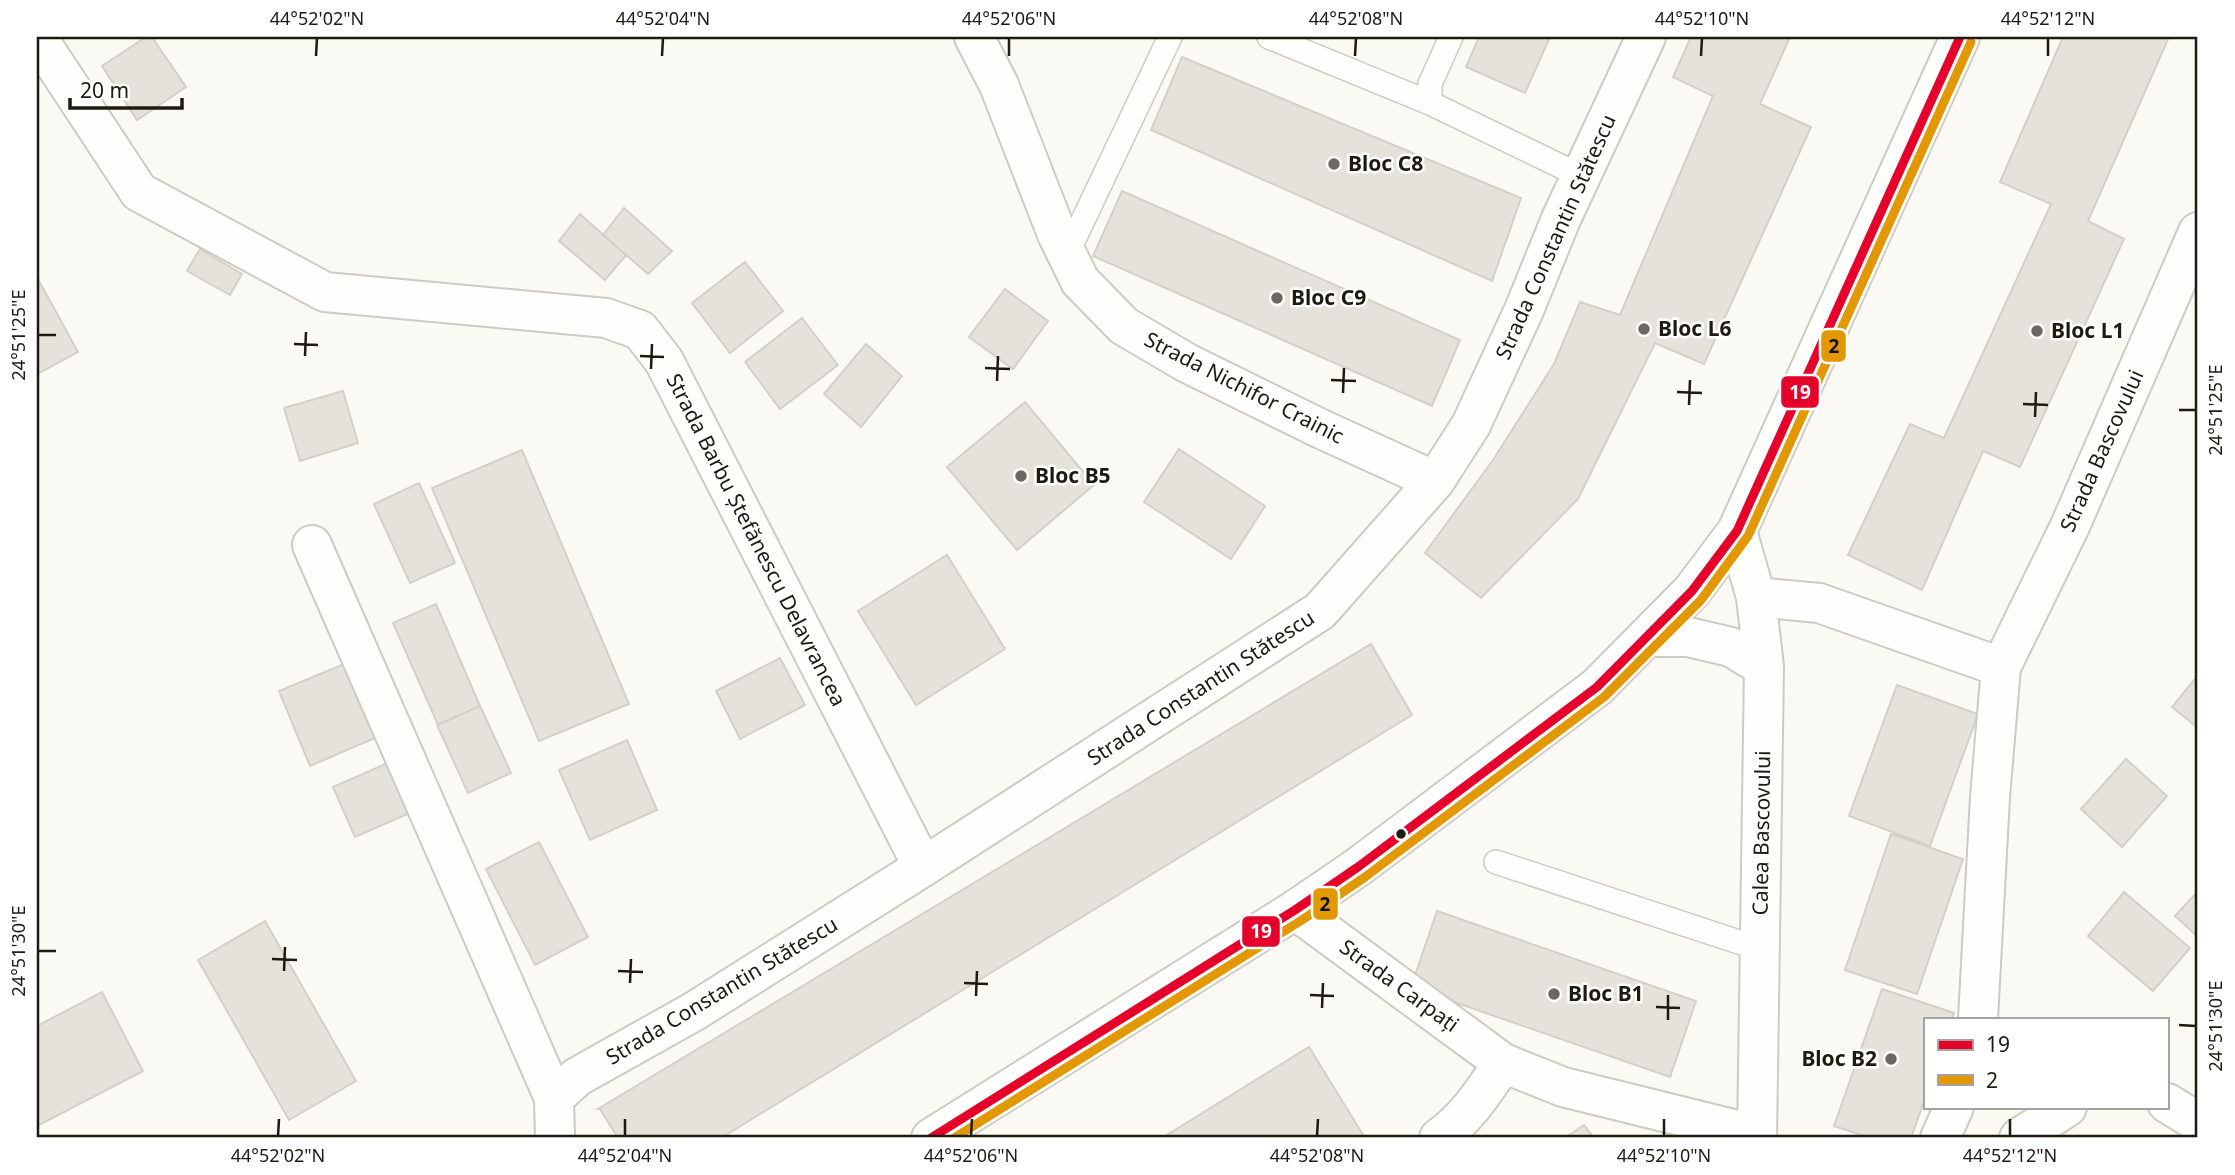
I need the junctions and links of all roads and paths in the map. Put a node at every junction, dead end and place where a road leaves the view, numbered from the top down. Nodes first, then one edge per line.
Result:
1 (37, 37) edge
2 (974, 37) edge
3 (1170, 37) edge
4 (1269, 37) edge
5 (1451, 37) edge
6 (1646, 37) edge
7 (1960, 37) edge
8 (1430, 103) junction
9 (1581, 176) junction
10 (2198, 232) edge
11 (1067, 254) junction
12 (1435, 481) junction
13 (1737, 531) junction
14 (312, 545) dead end
15 (1756, 597) junction
16 (1647, 637) junction
17 (1764, 667) junction
18 (2001, 667) junction
19 (1496, 862) dead end
20 (923, 867) junction
21 (1295, 910) junction
22 (1760, 949) junction
23 (1978, 1018) edge
24 (1503, 1063) junction
25 (554, 1098) junction
26 (2168, 1103) edge
27 (1954, 1108) edge
28 (2065, 1108) edge
29 (2198, 1122) edge
30 (1757, 1136) edge
31 (555, 1138) edge
32 (931, 1138) edge
33 (1439, 1138) edge
34 (1940, 1138) edge
35 (2019, 1138) edge

1 - 20 street, Strada Barbu Ștefănescu Delavrancea
2 - 11 street, Strada Nichifor Crainic
3 - 11 lane
4 - 8 lane
5 - 8 lane
6 - 9 street, Strada Constantin Stătescu
7 - 13 street
8 - 9 lane
9 - 12 street, Strada Constantin Stătescu
10 - 18 street, Strada Bascovului
11 - 12 street, Strada Nichifor Crainic
12 - 20 street, Strada Constantin Stătescu
13 - 15 street, Calea Bascovului
13 - 16 street
14 - 25 street
15 - 17 street, Calea Bascovului
15 - 18 street
16 - 17 street
16 - 21 street
17 - 22 street, Calea Bascovului
18 - 23 street, Strada Bascovului
19 - 22 lane
20 - 25 street, Strada Constantin Stătescu
21 - 24 street, Strada Carpați
21 - 32 street
22 - 30 street, Calea Bascovului
24 - 30 street, Strada Carpați
24 - 33 street
25 - 31 street
26 - 29 street
27 - 34 street
28 - 35 street

